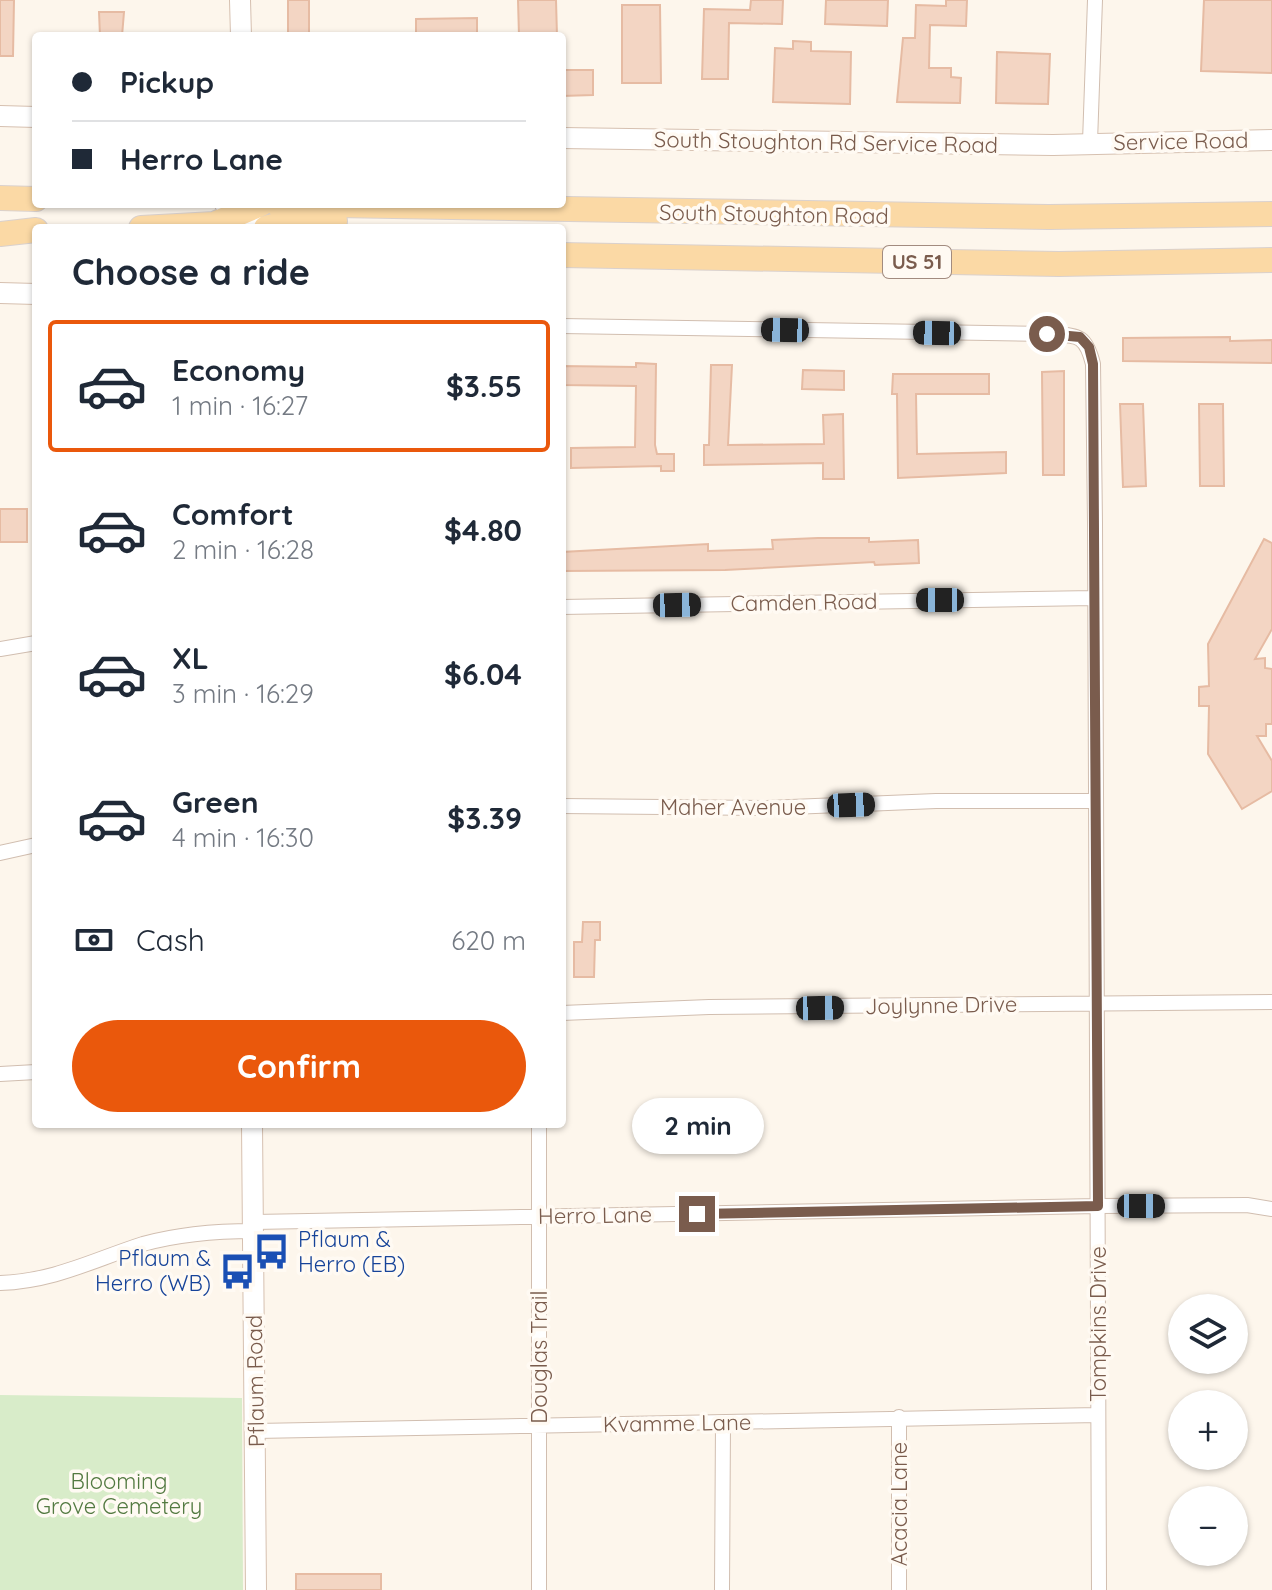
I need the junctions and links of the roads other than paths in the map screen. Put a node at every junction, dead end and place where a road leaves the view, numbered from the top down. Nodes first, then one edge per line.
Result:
1 (240, 0) edge
2 (1095, 0) edge
3 (241, 32) edge
4 (0, 116) edge
5 (32, 117) edge
6 (566, 138) edge
7 (1272, 140) edge
8 (1090, 142) junction
9 (0, 198) edge
10 (32, 199) edge
11 (488, 208) joint
12 (1272, 214) edge
13 (244, 216) edge
14 (175, 224) edge
15 (32, 230) edge
16 (0, 234) edge
17 (0, 242) edge
18 (32, 243) edge
19 (566, 255) edge
20 (1272, 260) edge
21 (0, 293) edge
22 (32, 294) edge
23 (566, 326) edge
24 (1094, 598) junction
25 (566, 607) edge
26 (32, 644) edge
27 (0, 649) edge
28 (1096, 801) junction
29 (566, 806) edge
30 (32, 846) edge
31 (0, 853) edge
32 (1098, 1002) junction
33 (1272, 1002) edge
34 (566, 1013) edge
35 (32, 1072) edge
36 (0, 1074) edge
37 (252, 1128) edge
38 (539, 1128) edge
39 (1098, 1206) junction
40 (1272, 1209) edge
41 (541, 1216) junction
42 (254, 1227) junction
43 (0, 1283) edge
44 (1098, 1415) junction
45 (899, 1417) junction
46 (723, 1423) junction
47 (539, 1426) junction
48 (256, 1431) junction
49 (256, 1590) edge
50 (539, 1590) edge
51 (722, 1590) edge
52 (899, 1590) edge
53 (1099, 1590) edge

1 - 3 street
2 - 8 street
4 - 5 street
6 - 8 street, South Stoughton Rd Service Road
7 - 8 street, Service Road
9 - 10 main road
11 - 12 main road, South Stoughton Road / US 51
11 - 13 main road
13 - 14 main road
15 - 16 main road
17 - 18 main road
19 - 20 main road, South Stoughton Road / US 51
21 - 22 street
23 - 24 street, Tompkins Drive
24 - 25 street, Camden Road
24 - 28 street, Tompkins Drive
26 - 27 street
28 - 29 street, Maher Avenue
28 - 32 street, Tompkins Drive
30 - 31 street
32 - 33 street, Joylynne Drive
32 - 34 street, Joylynne Drive
32 - 39 street, Tompkins Drive
35 - 36 street
37 - 42 street, Pflaum Road
38 - 41 street, Douglas Trail
39 - 40 street, Herro Lane
39 - 41 street, Herro Lane
39 - 44 street, Tompkins Drive
41 - 42 street, Herro Lane
41 - 47 street, Douglas Trail
42 - 43 street, Herro Lane
42 - 48 street, Pflaum Road
44 - 45 street, Kvamme Lane
44 - 53 street, Tompkins Drive
45 - 46 street, Kvamme Lane
45 - 52 street, Acacia Lane
46 - 47 street, Kvamme Lane
46 - 51 street
47 - 48 street, Kvamme Lane
47 - 50 street, Douglas Trail
48 - 49 street, Pflaum Road

